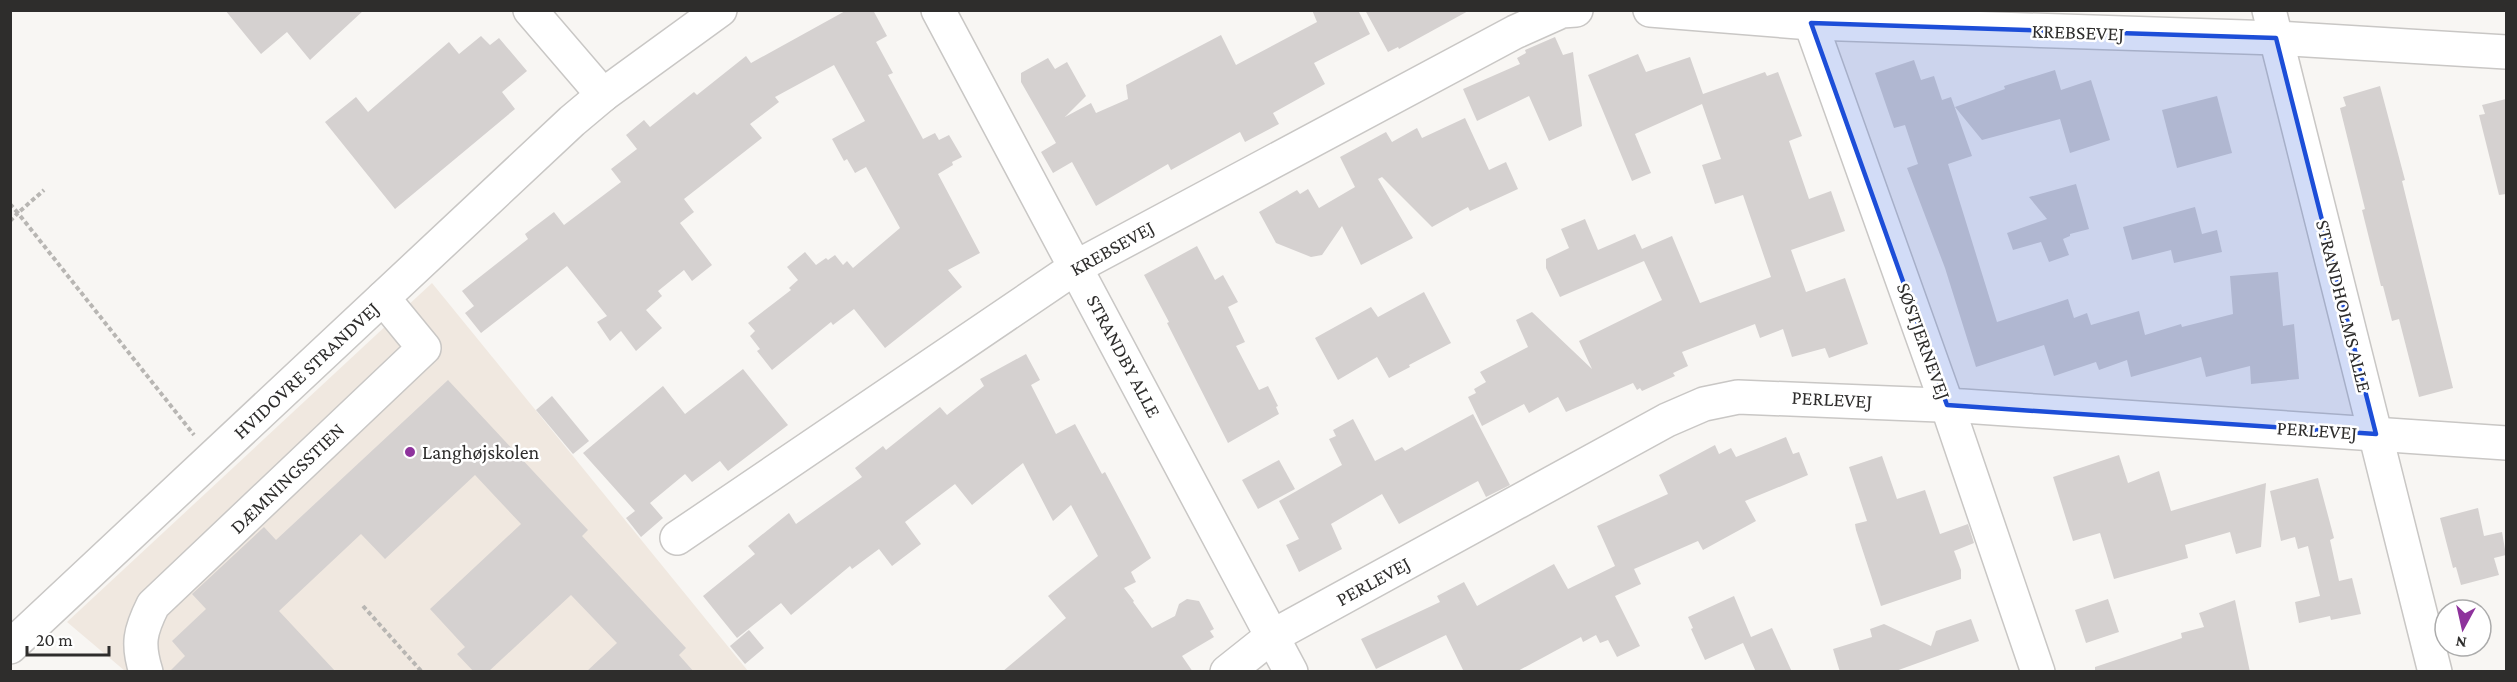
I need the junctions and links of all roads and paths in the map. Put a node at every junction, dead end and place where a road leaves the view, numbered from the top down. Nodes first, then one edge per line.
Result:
1 (530, 10) edge
2 (720, 10) edge
3 (938, 10) edge
4 (1576, 10) edge
5 (1650, 10) edge
6 (1808, 17) edge
7 (2272, 24) edge
8 (2506, 52) edge
9 (603, 95) junction
10 (44, 190) dead end
11 (10, 204) edge
12 (18, 213) junction
13 (10, 221) edge
14 (1076, 267) junction
15 (383, 297) junction
16 (1947, 405) junction
17 (187, 426) dead end
18 (2376, 434) junction
19 (2506, 443) edge
20 (677, 538) dead end
21 (363, 606) dead end
22 (1271, 637) junction
23 (10, 647) edge
24 (146, 672) edge
25 (422, 672) edge
26 (1227, 672) edge
27 (1291, 672) edge
28 (2038, 672) edge
29 (2435, 672) edge

1 - 9 street
2 - 9 street, HVIDOVRE STRANDVEJ
3 - 14 street, STRANDBY ALLE
4 - 14 street, KREBSEVEJ
5 - 6 street, KREBSEVEJ
6 - 7 street, KREBSEVEJ
6 - 16 street, SØSTJERNEVEJ
7 - 8 street, KREBSEVEJ
7 - 18 street, STRANDHOLMS ALLE
9 - 15 street, HVIDOVRE STRANDVEJ
10 - 12 path
11 - 12 path
12 - 13 path
12 - 17 path
14 - 20 street, KREBSEVEJ
14 - 22 street, STRANDBY ALLE
15 - 23 street, HVIDOVRE STRANDVEJ
15 - 24 street, DÆMNINGSSTIEN
16 - 18 street, PERLEVEJ
16 - 22 street, PERLEVEJ
16 - 28 street, SØSTJERNEVEJ
18 - 19 street, PERLEVEJ
18 - 29 street, STRANDHOLMS ALLE
21 - 25 path
22 - 26 street, PERLEVEJ
22 - 27 street, STRANDBY ALLE

